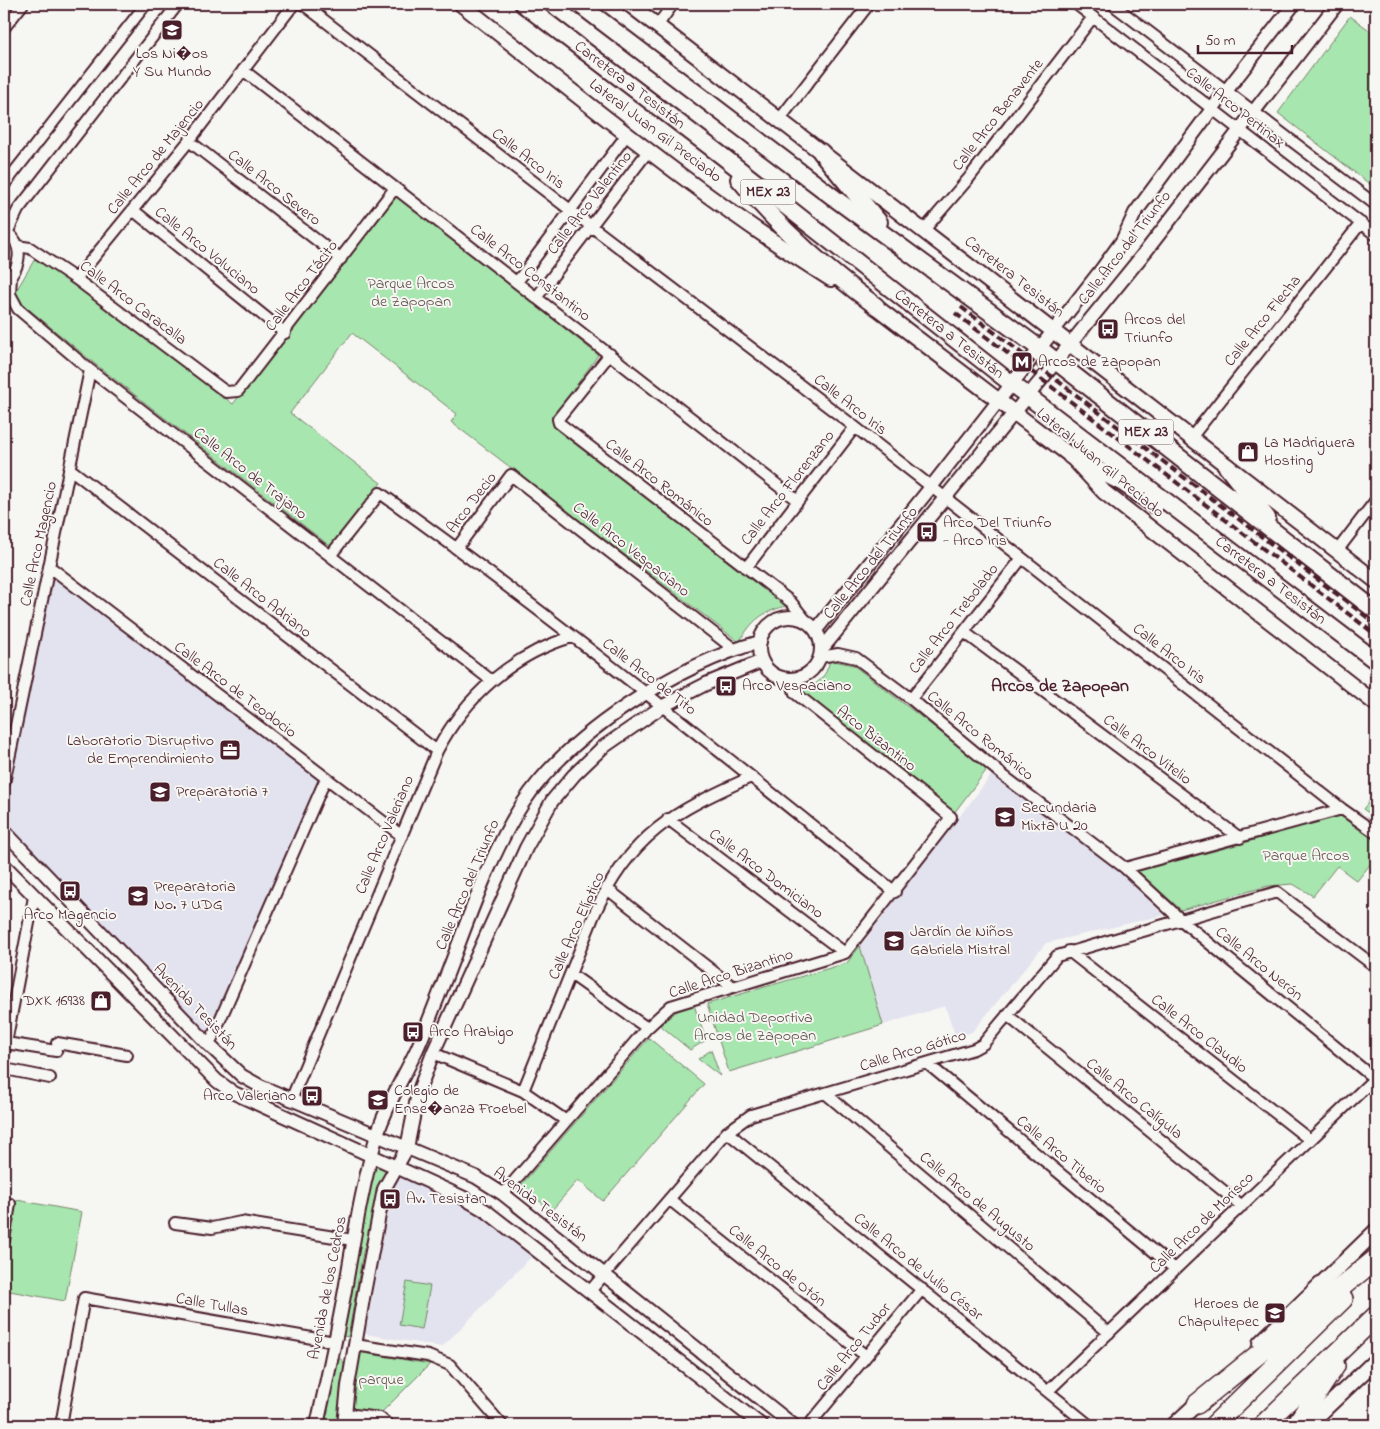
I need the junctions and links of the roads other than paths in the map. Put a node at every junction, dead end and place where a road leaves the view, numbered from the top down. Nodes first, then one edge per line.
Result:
1 (146, 4) edge
2 (178, 4) edge
3 (294, 4) edge
4 (303, 4) edge
5 (460, 4) edge
6 (523, 4) edge
7 (579, 4) edge
8 (629, 4) edge
9 (673, 4) edge
10 (869, 4) edge
11 (1076, 4) edge
12 (1112, 4) edge
13 (1294, 4) edge
14 (1338, 4) edge
15 (16, 6) edge
16 (1093, 17) junction
17 (657, 26) junction
18 (4, 28) edge
19 (243, 70) junction
20 (1226, 91) junction
21 (1212, 109) junction
22 (1253, 111) junction
23 (780, 120) junction
24 (1239, 129) junction
25 (628, 133) junction
26 (189, 141) junction
27 (650, 150) junction
28 (821, 152) junction
29 (721, 155) junction
30 (4, 185) edge
31 (395, 188) junction
32 (1376, 205) edge
33 (133, 210) junction
34 (570, 210) junction
35 (1361, 224) junction
36 (591, 226) junction
37 (924, 230) junction
38 (6, 232) edge
39 (1376, 235) edge
40 (18, 246) junction
41 (915, 257) junction
42 (341, 259) junction
43 (76, 279) junction
44 (7, 280) edge
45 (517, 282) junction
46 (536, 298) junction
47 (876, 306) junction
48 (1053, 329) junction
49 (285, 333) junction
50 (1071, 344) junction
51 (1039, 348) junction
52 (610, 354) junction
53 (1057, 361) junction
54 (90, 370) junction
55 (1012, 384) junction
56 (226, 392) joint
57 (1029, 396) junction
58 (998, 401) junction
59 (1014, 413) junction
60 (855, 427) junction
61 (1190, 439) junction
62 (1071, 456) junction
63 (1227, 467) junction
64 (70, 470) junction
65 (510, 476) joint
66 (931, 487) junction
67 (944, 498) junction
68 (1376, 500) edge
69 (798, 501) junction
70 (1208, 532) junction
71 (1292, 546) junction
72 (457, 548) junction
73 (1337, 550) junction
74 (330, 556) junction
75 (1022, 558) junction
76 (50, 567) junction
77 (746, 568) junction
78 (1376, 581) edge
79 (1376, 611) edge
80 (811, 626) junction
81 (964, 632) junction
82 (572, 637) junction
83 (760, 642) junction
84 (734, 649) junction
85 (821, 653) junction
86 (762, 661) junction
87 (1376, 661) edge
88 (791, 679) junction
89 (492, 682) junction
90 (647, 694) junction
91 (911, 699) junction
92 (1376, 704) edge
93 (663, 706) junction
94 (437, 751) junction
95 (752, 777) junction
96 (326, 778) junction
97 (4, 783) edge
98 (1342, 809) junction
99 (668, 819) junction
100 (4, 831) edge
101 (1376, 833) edge
102 (402, 836) junction
103 (1240, 838) junction
104 (4, 865) edge
105 (1125, 868) junction
106 (606, 888) junction
107 (895, 892) junction
108 (34, 897) junction
109 (1181, 920) junction
110 (1069, 951) junction
111 (845, 953) junction
112 (1376, 966) edge
113 (572, 975) junction
114 (733, 987) junction
115 (1007, 1015) junction
116 (647, 1028) junction
117 (197, 1034) junction
118 (5, 1041) edge
119 (208, 1045) junction
120 (184, 1048) junction
121 (433, 1053) junction
122 (127, 1055) dead end
123 (928, 1064) junction
124 (4, 1065) edge
125 (50, 1078) dead end
126 (1376, 1079) edge
127 (523, 1091) junction
128 (825, 1093) junction
129 (291, 1100) junction
130 (565, 1120) junction
131 (727, 1132) junction
132 (376, 1137) junction
133 (1310, 1140) junction
134 (407, 1148) junction
135 (371, 1157) junction
136 (395, 1168) junction
137 (503, 1194) junction
138 (669, 1199) junction
139 (7, 1203) edge
140 (1242, 1206) junction
141 (176, 1223) dead end
142 (1376, 1231) edge
143 (4, 1240) edge
144 (353, 1240) junction
145 (1376, 1259) edge
146 (1376, 1267) edge
147 (1176, 1269) junction
148 (604, 1274) junction
149 (922, 1289) junction
150 (590, 1291) junction
151 (1376, 1316) edge
152 (1109, 1333) junction
153 (1356, 1336) junction
154 (335, 1342) junction
155 (355, 1345) junction
156 (866, 1356) junction
157 (1376, 1360) edge
158 (1048, 1391) junction
159 (1197, 1404) junction
160 (345, 1420) edge
161 (61, 1425) edge
162 (317, 1425) edge
163 (388, 1425) edge
164 (502, 1425) edge
165 (761, 1425) edge
166 (793, 1425) edge
167 (810, 1425) edge
168 (1089, 1425) edge
169 (1174, 1425) edge
170 (1214, 1425) edge
171 (1263, 1425) edge
172 (1296, 1425) edge
173 (1308, 1425) edge

1 - 30 street
2 - 38 street
3 - 19 street, Calle Arco de Majencio
4 - 34 street, Calle Arco Iris
5 - 25 main road, Lateral Juan Gil Preciado
6 - 29 main road, Carretera a Tesistán / MEX 23
7 - 41 main road, MEX 23
8 - 17 main road, Carretera Tesistán
9 - 17 street
10 - 23 street
11 - 16 street, Calle Arco Pertinax
12 - 20 street, Calle Arco Pertinax
13 - 20 street, Calle Arco del Triunfo
14 - 22 street, Calle Arco del Triunfo
15 - 18 street
16 - 21 street, Calle Arco Pertinax
16 - 37 street, Calle Arco Benavente
17 - 23 main road, Carretera Tesistán
19 - 26 street, Calle Arco de Majencio
19 - 31 street, Calle Arco Constantino
20 - 21 street, Calle Arco del Triunfo
20 - 22 street, Calle Arco Pertinax
21 - 24 street, Calle Arco Pertinax
21 - 48 street, Calle Arco del Triunfo
22 - 24 street, Calle Arco del Triunfo
22 - 32 street, Calle Arco Pertinax
23 - 28 main road, Carretera Tesistán
24 - 35 street, Calle Arco Pertinax
24 - 50 street, Calle Arco del Triunfo
25 - 27 main road, Lateral Juan Gil Preciado
25 - 34 street, Calle Arco Valentino
26 - 33 street, Calle Arco de Majencio
26 - 42 street, Calle Arco Severo
27 - 36 street, Calle Arco Valentino
27 - 47 main road, Lateral Juan Gil Preciado
28 - 37 main road, Carretera Tesistán
28 - 41 main road
29 - 47 main road
29 - 55 main road, Carretera a Tesistán / MEX 23
31 - 42 street, Calle Arco Tácito
31 - 45 street, Calle Arco Constantino
33 - 43 street, Calle Arco de Majencio
33 - 49 street, Calle Arco Voluciano
34 - 36 street, Calle Arco Iris
34 - 45 street, Calle Arco Valentino
35 - 39 street, Calle Arco Pertinax
35 - 61 street, Calle Arco Flecha
36 - 46 street, Calle Arco Valentino
36 - 60 street, Calle Arco Iris
37 - 48 main road, Carretera Tesistán
38 - 40 street
40 - 43 street, Calle Arco Caracalla
40 - 44 street
41 - 51 main road, MEX 23
42 - 49 street, Calle Arco Tácito
43 - 56 street, Calle Arco Caracalla
44 - 54 street, Calle Arco de Trajano
45 - 46 street, Calle Arco Constantino
46 - 52 street, Calle Arco Constantino
47 - 58 main road, Lateral Juan Gil Preciado
48 - 50 main road, Carretera Tesistán
48 - 51 street, Calle Arco del Triunfo
49 - 56 street, Calle Arco Tácito
50 - 53 street, Calle Arco del Triunfo
50 - 61 main road, Carretera Tesistán
51 - 53 main road, MEX 23
51 - 55 street, Calle Arco del Triunfo
52 - 69 street, Calle Arco Constantino
52 - 77 street, Calle Arco Románico
53 - 57 street, Calle Arco del Triunfo
53 - 71 main road, MEX 23
54 - 64 street, Calle Arco Magencio
54 - 74 street, Calle Arco de Trajano
55 - 57 main road, Carretera a Tesistán / MEX 23
55 - 58 street, Calle Arco del Triunfo
57 - 59 street, Calle Arco del Triunfo
57 - 70 main road, Carretera a Tesistán / MEX 23
58 - 59 main road, Lateral Juan Gil Preciado
58 - 66 street, Calle Arco del Triunfo
59 - 62 main road, Lateral Juan Gil Preciado
59 - 67 street, Calle Arco del Triunfo
60 - 66 street, Calle Arco Iris
60 - 69 street, Calle Arco Florenzano
61 - 63 main road, Carretera Tesistán
62 - 70 main road
62 - 92 main road, Lateral Juan Gil Preciado
63 - 71 main road
63 - 73 main road, Carretera Tesistán
64 - 76 street, Calle Arco Magencio
64 - 94 street, Calle Arco Adriano
65 - 72 street, Arco Decio
65 - 84 street, Calle Arco Vespaciano
66 - 67 street, Calle Arco Iris
66 - 80 street, Calle Arco del Triunfo
67 - 75 street, Calle Arco Iris
67 - 85 street, Calle Arco del Triunfo
68 - 73 street
69 - 77 street, Calle Arco Florenzano
70 - 87 main road, Carretera a Tesistán / MEX 23
71 - 79 main road, MEX 23
72 - 74 street, Calle Arco de Tito
72 - 82 street, Calle Arco de Tito
73 - 78 main road, Carretera Tesistán
74 - 89 street, Calle Arco de Trajano
75 - 81 street, Calle Arco Trebolado
75 - 98 street, Calle Arco Iris
76 - 96 street, Calle Arco de Teodocio
76 - 97 street, Calle Arco Magencio
77 - 80 street, Calle Arco Románico
80 - 83 street
80 - 85 street
81 - 91 street, Calle Arco Trebolado
81 - 103 street, Calle Arco Vitelio
82 - 89 street, Calle Arco Valeriano
82 - 90 street, Calle Arco de Tito
83 - 84 street, Calle Arco del Triunfo
83 - 86 street
84 - 90 street, Calle Arco del Triunfo
85 - 88 street
85 - 91 street, Calle Arco Románico
86 - 88 street
86 - 93 street
88 - 107 street, Arco Bizantino
89 - 94 street, Calle Arco Valeriano
90 - 93 street, Calle Arco de Tito
90 - 132 street, Calle Arco del Triunfo
91 - 105 street, Calle Arco Románico
93 - 95 street, Calle Arco de Tito
93 - 121 street
94 - 102 street, Calle Arco Valeriano
95 - 99 street, Calle Arco Elíptico
95 - 107 street, Calle Arco de Tito
96 - 102 street, Calle Arco de Teodocio
96 - 119 street
98 - 101 street, Calle Arco Iris
98 - 103 street
99 - 106 street, Calle Arco Elíptico
99 - 111 street, Calle Arco Domiciano
100 - 117 street, Avenida Tesistán
102 - 129 street, Calle Arco Valeriano
103 - 105 street
104 - 108 street
105 - 109 street, Calle Arco Nerón
106 - 113 street, Calle Arco Elíptico
106 - 114 street
107 - 111 street
108 - 118 street
108 - 120 street
109 - 110 street, Calle Arco Gótico
109 - 112 street, Calle Arco Gótico
109 - 126 street, Calle Arco Nerón
110 - 115 street, Calle Arco Gótico
110 - 133 street, Calle Arco Claudio
111 - 114 street, Calle Arco Bizantino
113 - 116 street
113 - 127 street, Calle Arco Elíptico
114 - 116 street, Calle Arco Bizantino
115 - 123 street, Calle Arco Gótico
115 - 140 street, Calle Arco Calígula
116 - 130 street, Calle Arco Bizantino
117 - 119 street, Avenida Tesistán
117 - 120 street
118 - 122 street
119 - 129 street, Avenida Tesistán
120 - 135 street
121 - 127 street
121 - 134 street
123 - 128 street, Calle Arco Gótico
123 - 147 street, Calle Arco Tiberio
124 - 125 street
126 - 133 street, Calle Arco de Morisco
127 - 130 street
128 - 131 street, Calle Arco Gótico
128 - 152 street, Calle Arco de Augusto
129 - 132 street, Avenida Tesistán
130 - 137 street, Calle Arco Bizantino
131 - 138 street, Calle Arco Gótico
131 - 149 street, Calle Arco de Julio César
132 - 134 street, Avenida Tesistán
132 - 135 street, Calle Arco del Triunfo
133 - 140 street, Calle Arco de Morisco
134 - 136 street
134 - 137 street, Avenida Tesistán
135 - 136 street
135 - 144 street, Avenida de los Cedros
136 - 150 street
136 - 155 street
137 - 148 street, Avenida Tesistán
138 - 148 street, Calle Arco Gótico
138 - 156 street, Calle Arco de Otón
139 - 143 street
140 - 147 street, Calle Arco de Morisco
141 - 144 street
142 - 159 main road
144 - 154 street, Avenida de los Cedros
145 - 159 highway
146 - 170 highway
147 - 152 street, Calle Arco de Morisco
148 - 150 street, Calle Arco Gótico
148 - 166 street, Avenida Tesistán
149 - 156 street, Calle Arco Tudor
149 - 158 street, Calle Arco de Julio César
150 - 165 street
151 - 153 highway
152 - 158 street, Calle Arco de Morisco
153 - 171 highway
153 - 172 highway
154 - 161 street, Calle Tullas
154 - 162 street, Avenida de los Cedros
155 - 160 street
155 - 164 street
156 - 167 street, Calle Arco Tudor
157 - 173 main road
158 - 168 street, Calle Arco de Julio César
159 - 169 main road
160 - 163 street

